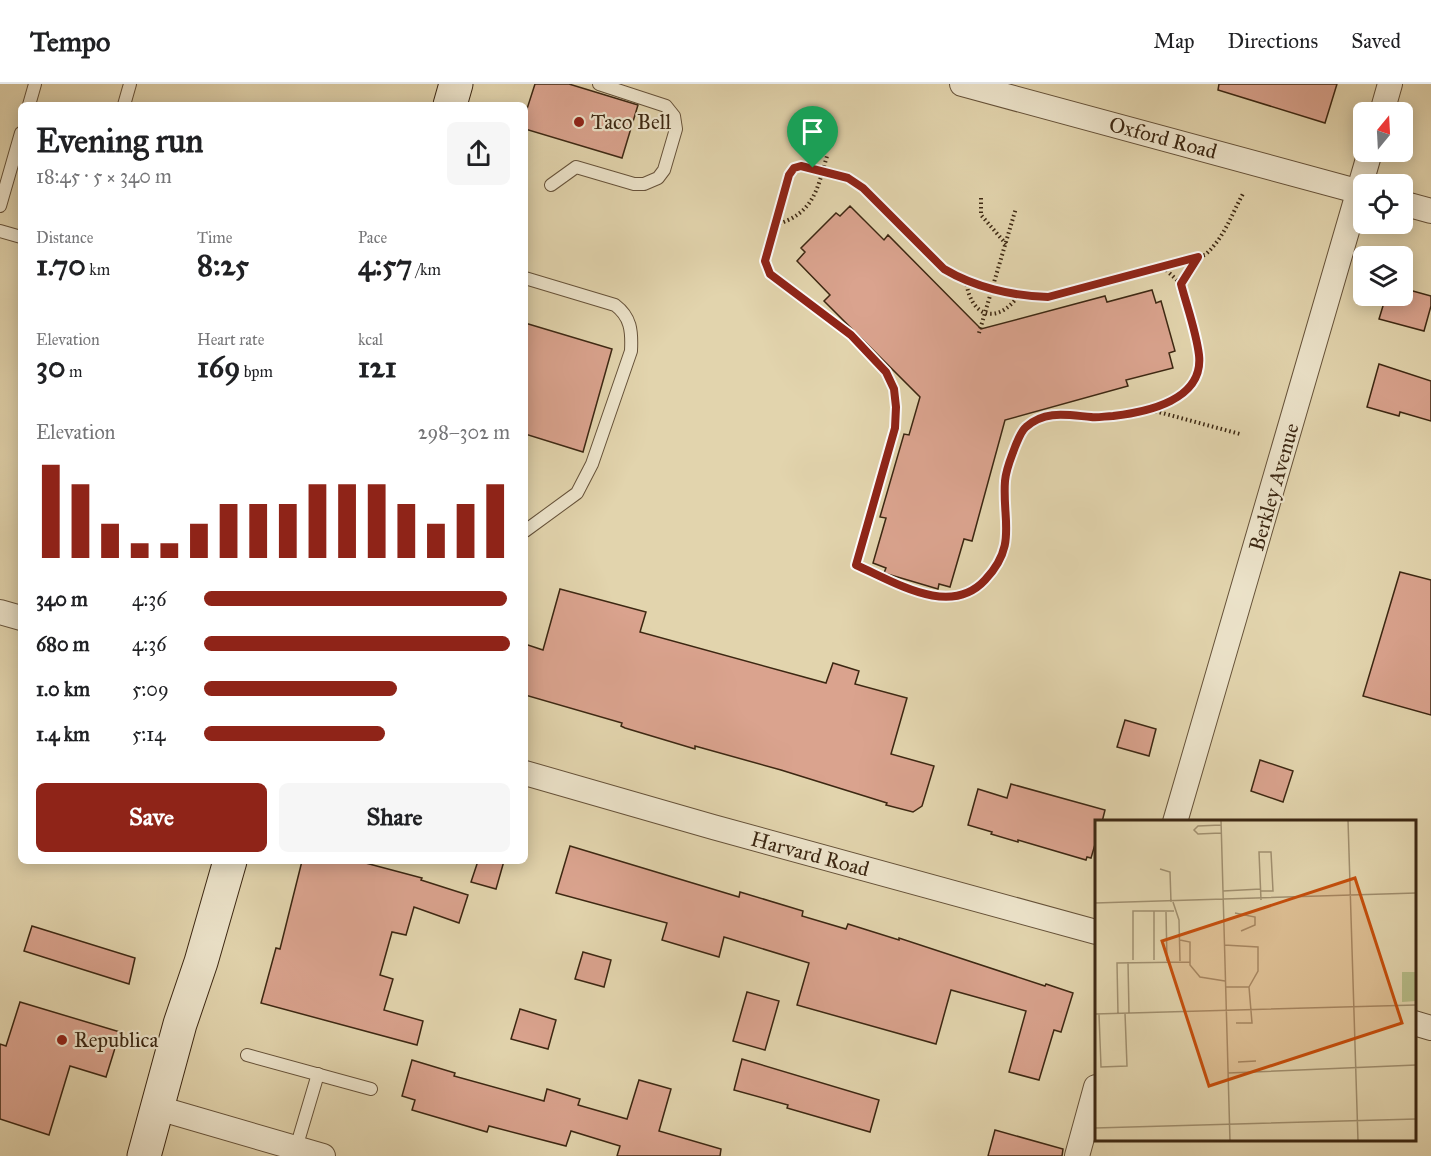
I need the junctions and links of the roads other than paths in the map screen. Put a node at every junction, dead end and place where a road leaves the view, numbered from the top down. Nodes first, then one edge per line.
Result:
1 (35, 84) edge
2 (130, 84) edge
3 (456, 84) edge
4 (599, 84) edge
5 (962, 84) edge
6 (1390, 84) edge
7 (30, 102) edge
8 (125, 102) edge
9 (451, 102) edge
10 (1385, 102) edge
11 (18, 143) edge
12 (552, 185) dead end
13 (1353, 190) edge
14 (0, 206) edge
15 (1413, 206) edge
16 (1431, 211) edge
17 (1353, 219) edge
18 (0, 231) edge
19 (18, 236) edge
20 (528, 279) edge
21 (528, 529) edge
22 (0, 612) edge
23 (18, 617) edge
24 (528, 774) edge
25 (1176, 820) edge
26 (229, 864) edge
27 (1095, 932) edge
28 (1416, 1024) edge
29 (1431, 1028) edge
30 (247, 1055) dead end
31 (318, 1074) junction
32 (371, 1089) dead end
33 (1095, 1092) edge
34 (158, 1108) junction
35 (296, 1148) junction
36 (144, 1156) edge
37 (323, 1156) edge
38 (1077, 1156) edge

1 - 7 lane
2 - 8 lane
3 - 9 main road
4 - 12 lane
5 - 13 street, Oxford Road
6 - 10 street
11 - 14 lane
15 - 16 street
17 - 25 street, Berkley Avenue
18 - 19 lane
20 - 21 lane
22 - 23 street
24 - 27 street, Harvard Road
26 - 34 main road
28 - 29 street
30 - 31 lane
31 - 32 lane
31 - 35 lane
33 - 38 street
34 - 35 street
34 - 36 main road
35 - 37 street

